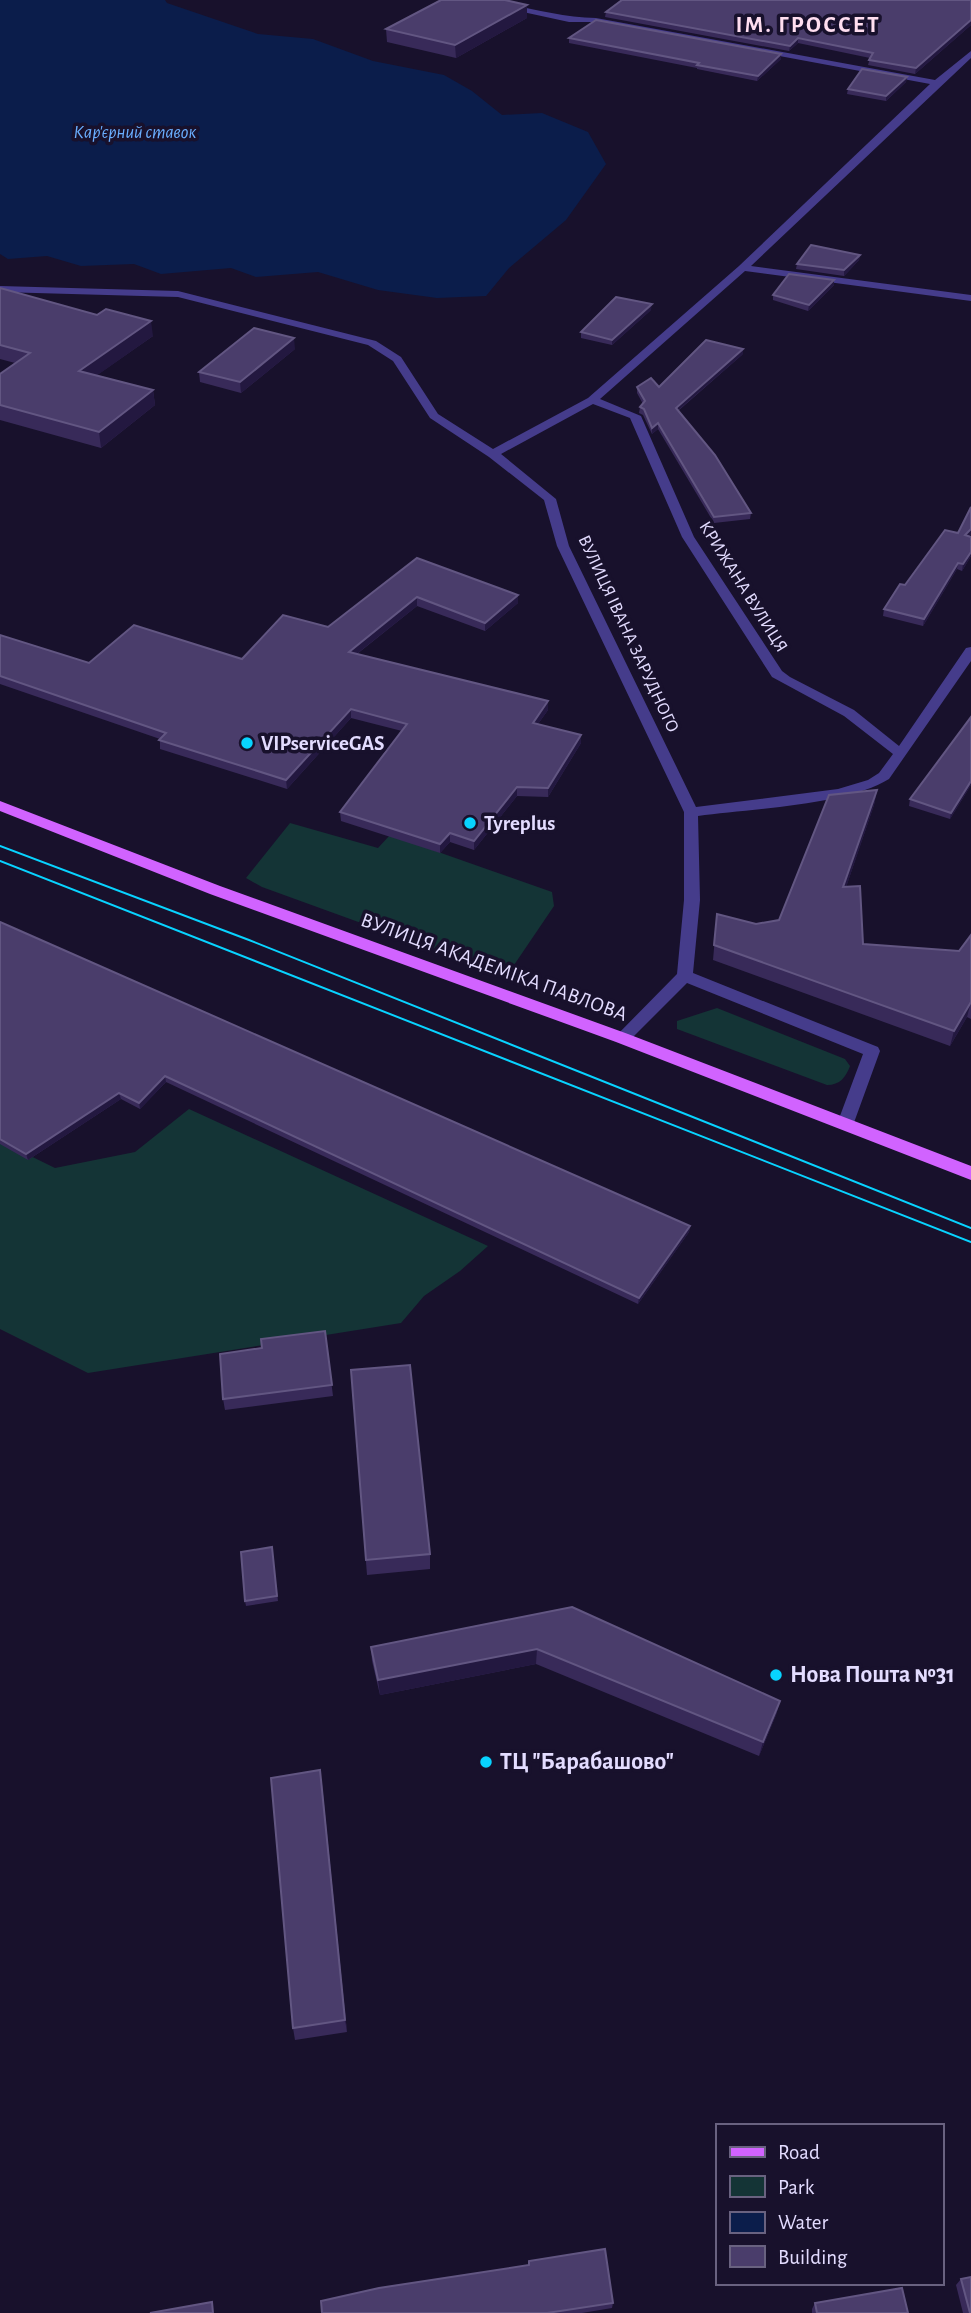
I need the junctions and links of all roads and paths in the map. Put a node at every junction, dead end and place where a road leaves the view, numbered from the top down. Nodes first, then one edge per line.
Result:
1 (471, 0) edge
2 (971, 54) edge
3 (937, 83) junction
4 (743, 268) junction
5 (0, 289) edge
6 (971, 298) edge
7 (592, 400) junction
8 (493, 454) junction
9 (971, 651) edge
10 (901, 753) junction
11 (0, 806) edge
12 (691, 812) junction
13 (685, 976) junction
14 (622, 1038) junction
15 (846, 1125) junction
16 (971, 1173) edge

1 - 3 street
2 - 3 street
3 - 4 street
4 - 6 street
4 - 7 street
5 - 8 street, ВУЛИЦЯ ІВАНА ЗАРУДНОГО
7 - 8 street
7 - 10 street, КРИЖАНА ВУЛИЦЯ
8 - 12 street, ВУЛИЦЯ ІВАНА ЗАРУДНОГО
9 - 10 street
10 - 12 street
11 - 14 main road, ВУЛИЦЯ АКАДЕМІКА ПАВЛОВА
12 - 13 street
13 - 14 street
13 - 15 street
14 - 15 main road, ВУЛИЦЯ АКАДЕМІКА ПАВЛОВА
15 - 16 main road, ВУЛИЦЯ АКАДЕМІКА ПАВЛОВА

